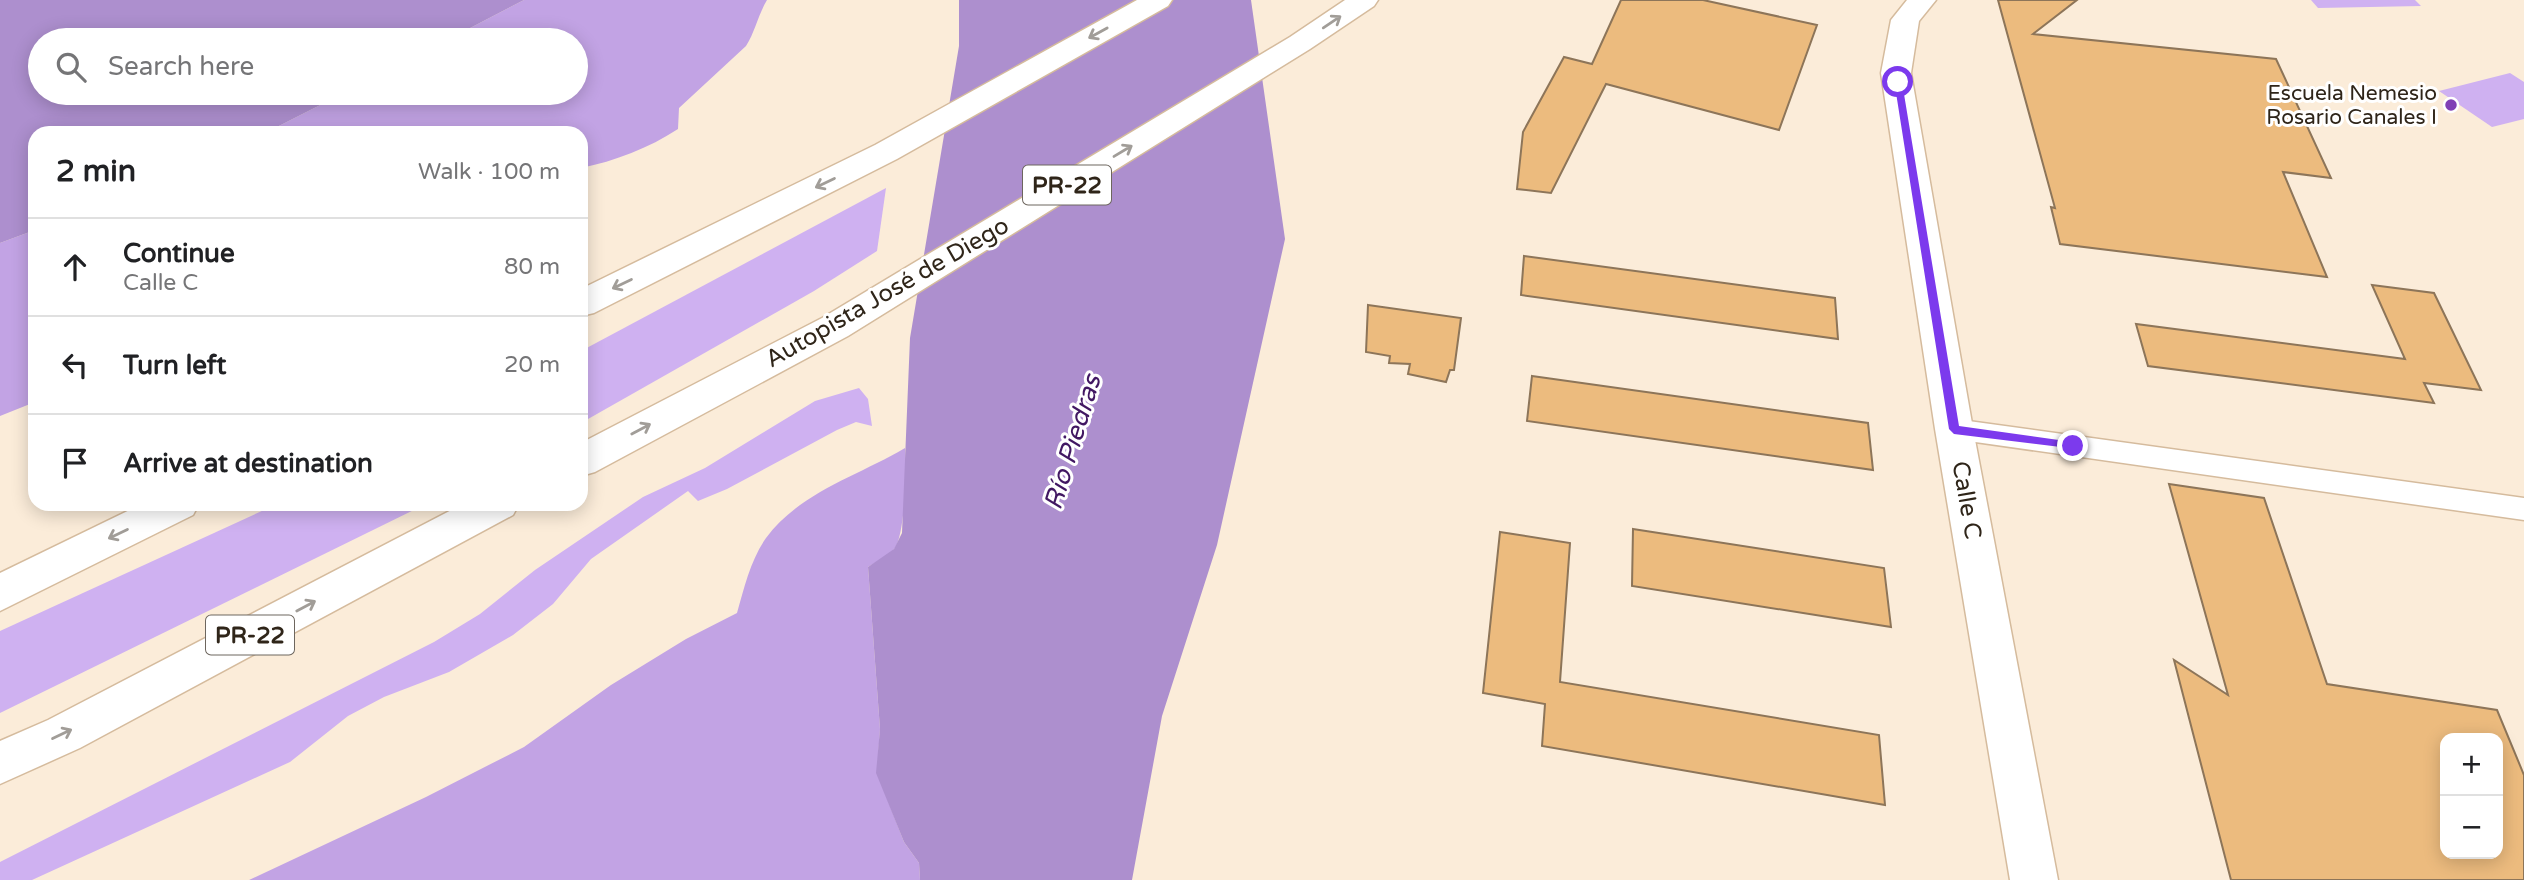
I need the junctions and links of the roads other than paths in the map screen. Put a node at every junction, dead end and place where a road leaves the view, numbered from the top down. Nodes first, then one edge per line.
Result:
1 (1158, 0) edge
2 (1364, 0) edge
3 (1922, 0) edge
4 (588, 301) edge
5 (1954, 429) junction
6 (588, 457) edge
7 (2524, 509) edge
8 (165, 511) edge
9 (486, 511) edge
10 (0, 593) edge
11 (0, 763) edge
12 (2034, 880) edge

1 -> 4 main road
6 -> 2 main road, Autopista José de Diego / PR-22
3 - 5 main road, Calle C
5 - 7 lane
5 - 12 main road, Calle C
8 -> 10 main road
11 -> 9 main road, PR-22

